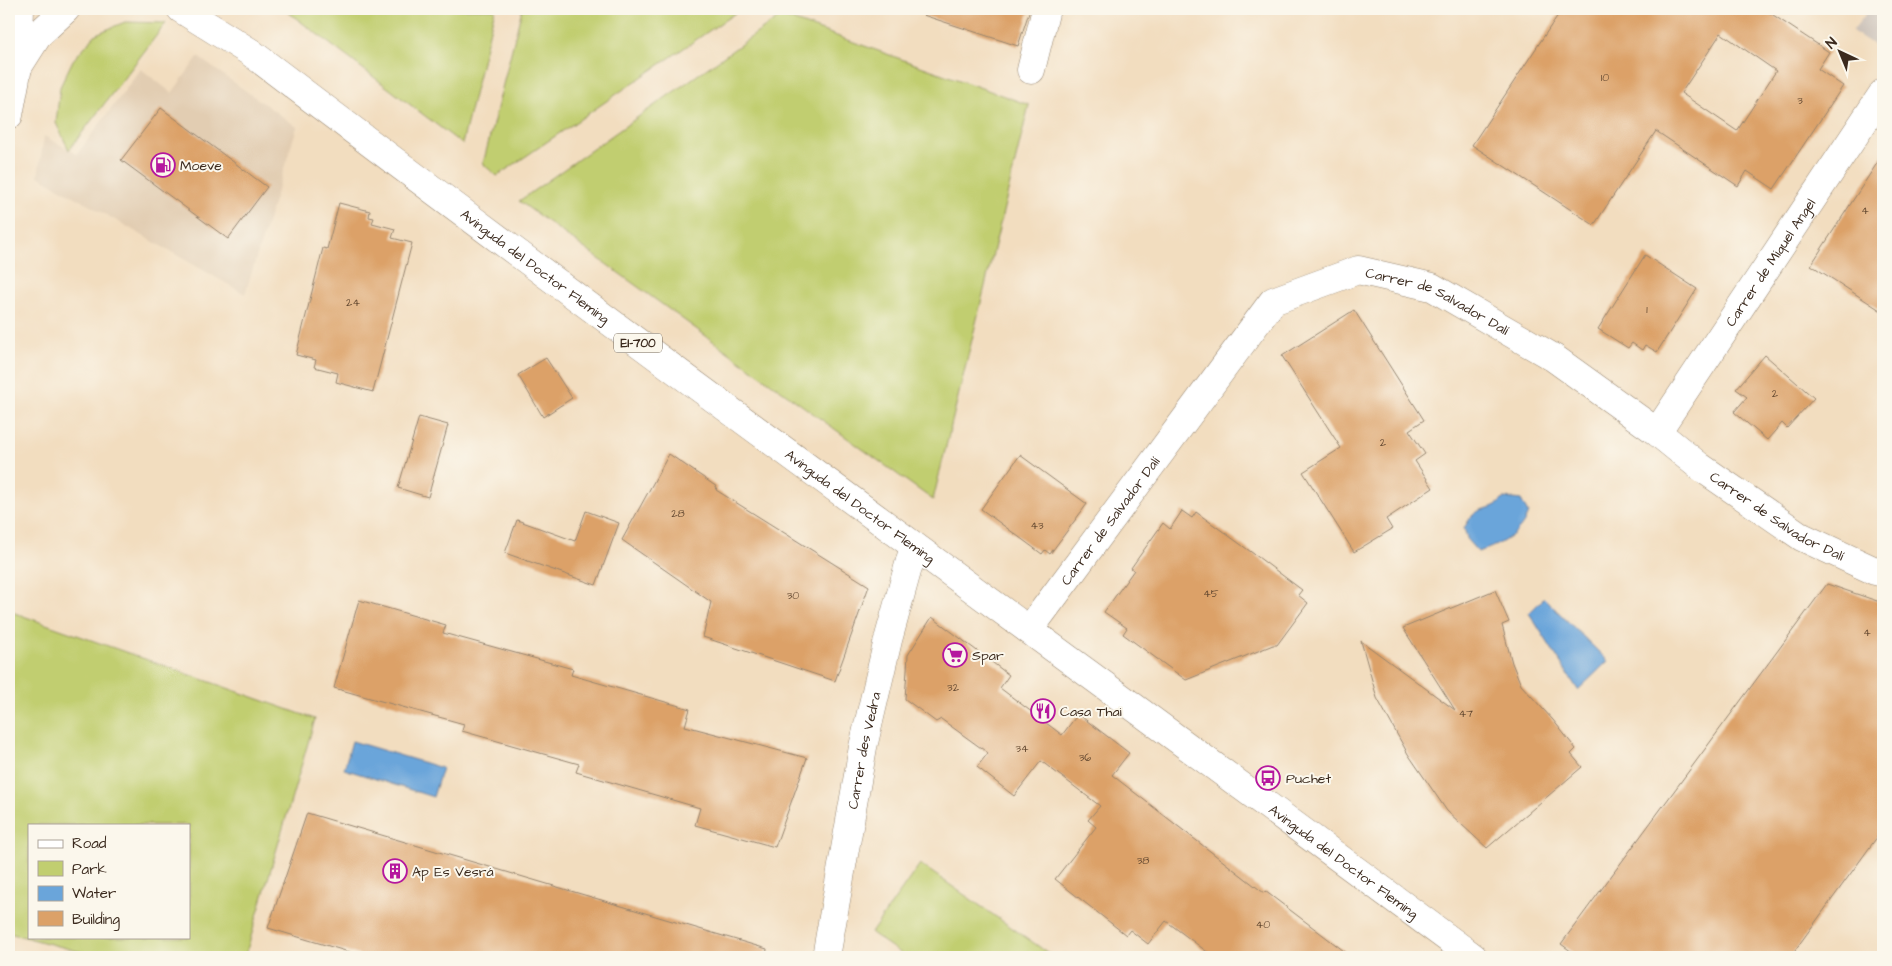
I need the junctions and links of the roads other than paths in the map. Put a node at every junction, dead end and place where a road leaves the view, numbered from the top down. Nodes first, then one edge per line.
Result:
1 (20, 9) edge
2 (66, 9) edge
3 (181, 9) edge
4 (216, 9) edge
5 (1046, 9) edge
6 (250, 52) junction
7 (18, 67) junction
8 (1031, 70) dead end
9 (1883, 93) edge
10 (9, 115) edge
11 (1657, 432) junction
12 (914, 546) junction
13 (1883, 573) edge
14 (1029, 630) junction
15 (826, 957) edge
16 (1473, 957) edge

1 - 7 street
2 - 7 street
3 - 6 street, Avinguda del Doctor Fleming / EI-700
4 - 6 street, Avinguda del Doctor Fleming / EI-700
5 - 8 street
6 - 12 street, Avinguda del Doctor Fleming / EI-700
7 - 10 street
9 - 11 street, Carrer de Miquel Angel
11 - 13 street, Carrer de Salvador Dalí
11 - 14 street, Carrer de Salvador Dalí
12 - 14 street, Avinguda del Doctor Fleming / EI-700
12 - 15 street, Carrer des Vedra
14 - 16 street, Avinguda del Doctor Fleming / EI-700

